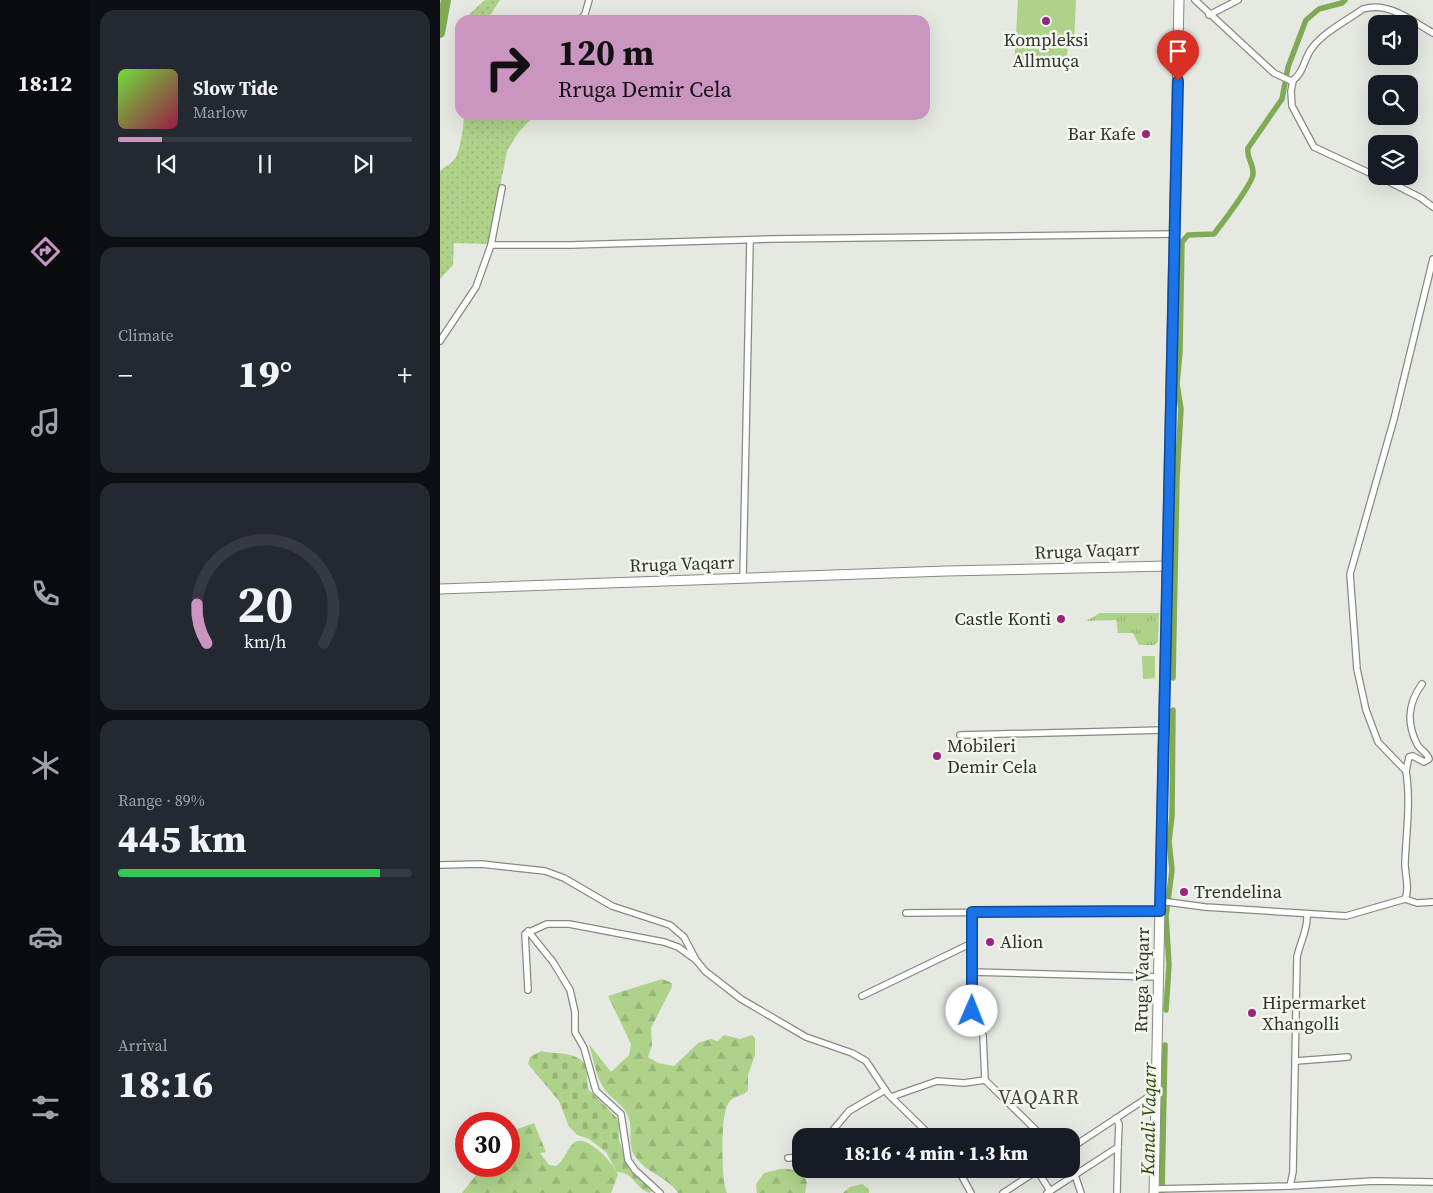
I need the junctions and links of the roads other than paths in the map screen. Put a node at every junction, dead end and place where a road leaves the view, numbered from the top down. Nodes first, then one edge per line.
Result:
1 (589, 0) edge
2 (1179, 0) edge
3 (1195, 0) edge
4 (1238, 0) edge
5 (584, 15) edge
6 (1210, 15) junction
7 (1433, 33) edge
8 (1291, 81) junction
9 (1368, 172) edge
10 (1395, 185) edge
11 (502, 188) dead end
12 (1433, 207) edge
13 (1175, 234) junction
14 (750, 241) junction
15 (491, 245) junction
16 (1433, 259) edge
17 (440, 341) edge
18 (1168, 566) junction
19 (743, 578) junction
20 (440, 589) edge
21 (1422, 684) dead end
22 (1164, 730) junction
23 (960, 734) dead end
24 (1406, 771) junction
25 (440, 865) edge
26 (1404, 899) junction
27 (1165, 902) junction
28 (1433, 902) edge
29 (1160, 911) junction
30 (972, 912) junction
31 (906, 913) dead end
32 (1307, 914) junction
33 (528, 931) junction
34 (972, 943) junction
35 (696, 960) junction
36 (972, 972) junction
37 (1158, 977) junction
38 (528, 990) dead end
39 (862, 996) dead end
40 (1348, 1057) dead end
41 (1296, 1061) junction
42 (985, 1080) junction
43 (884, 1090) junction
44 (1156, 1092) junction
45 (891, 1097) junction
46 (1116, 1118) junction
47 (835, 1128) edge
48 (924, 1128) edge
49 (1034, 1128) edge
50 (1080, 1142) edge
51 (1118, 1148) junction
52 (788, 1158) dead end
53 (792, 1158) edge
54 (1080, 1171) edge
55 (963, 1178) edge
56 (1026, 1178) edge
57 (1042, 1178) edge
58 (1070, 1178) edge
59 (1075, 1178) edge
60 (1433, 1182) edge
61 (1290, 1186) junction
62 (1158, 1190) edge
63 (1049, 1192) edge
64 (660, 1193) edge
65 (971, 1193) edge
66 (1004, 1193) edge
67 (1081, 1193) edge
68 (1117, 1193) edge

1 - 5 street
2 - 13 main road
3 - 6 street
4 - 6 street
6 - 8 street
7 - 8 street
8 - 9 street
10 - 12 street
11 - 15 street
13 - 14 street
13 - 18 main road
14 - 15 street
14 - 19 street
15 - 17 street
16 - 24 street
18 - 19 main road, Rruga Vaqarr
18 - 22 main road, Rruga Vaqarr
19 - 20 main road, Rruga Vaqarr
21 - 24 street
22 - 23 street
22 - 27 main road, Rruga Vaqarr
24 - 26 street
25 - 35 street
26 - 28 street
26 - 32 street
27 - 29 main road, Rruga Vaqarr
27 - 32 street
29 - 30 street
29 - 37 main road, Rruga Vaqarr
30 - 31 street
30 - 34 street
32 - 41 street
33 - 35 street
33 - 38 street
33 - 64 street
34 - 36 street
34 - 39 street
35 - 43 street
36 - 37 street
36 - 42 street
37 - 44 main road, Rruga Vaqarr
40 - 41 street
41 - 61 street
42 - 45 street
42 - 49 street
43 - 45 street
43 - 47 street
44 - 46 street
44 - 62 main road, Rruga Vaqarr
45 - 48 street
46 - 50 street
46 - 51 street
51 - 54 street
51 - 68 street
52 - 53 street
55 - 65 street
56 - 66 street
57 - 63 street
58 - 63 street
59 - 67 street
60 - 61 street
61 - 62 street

